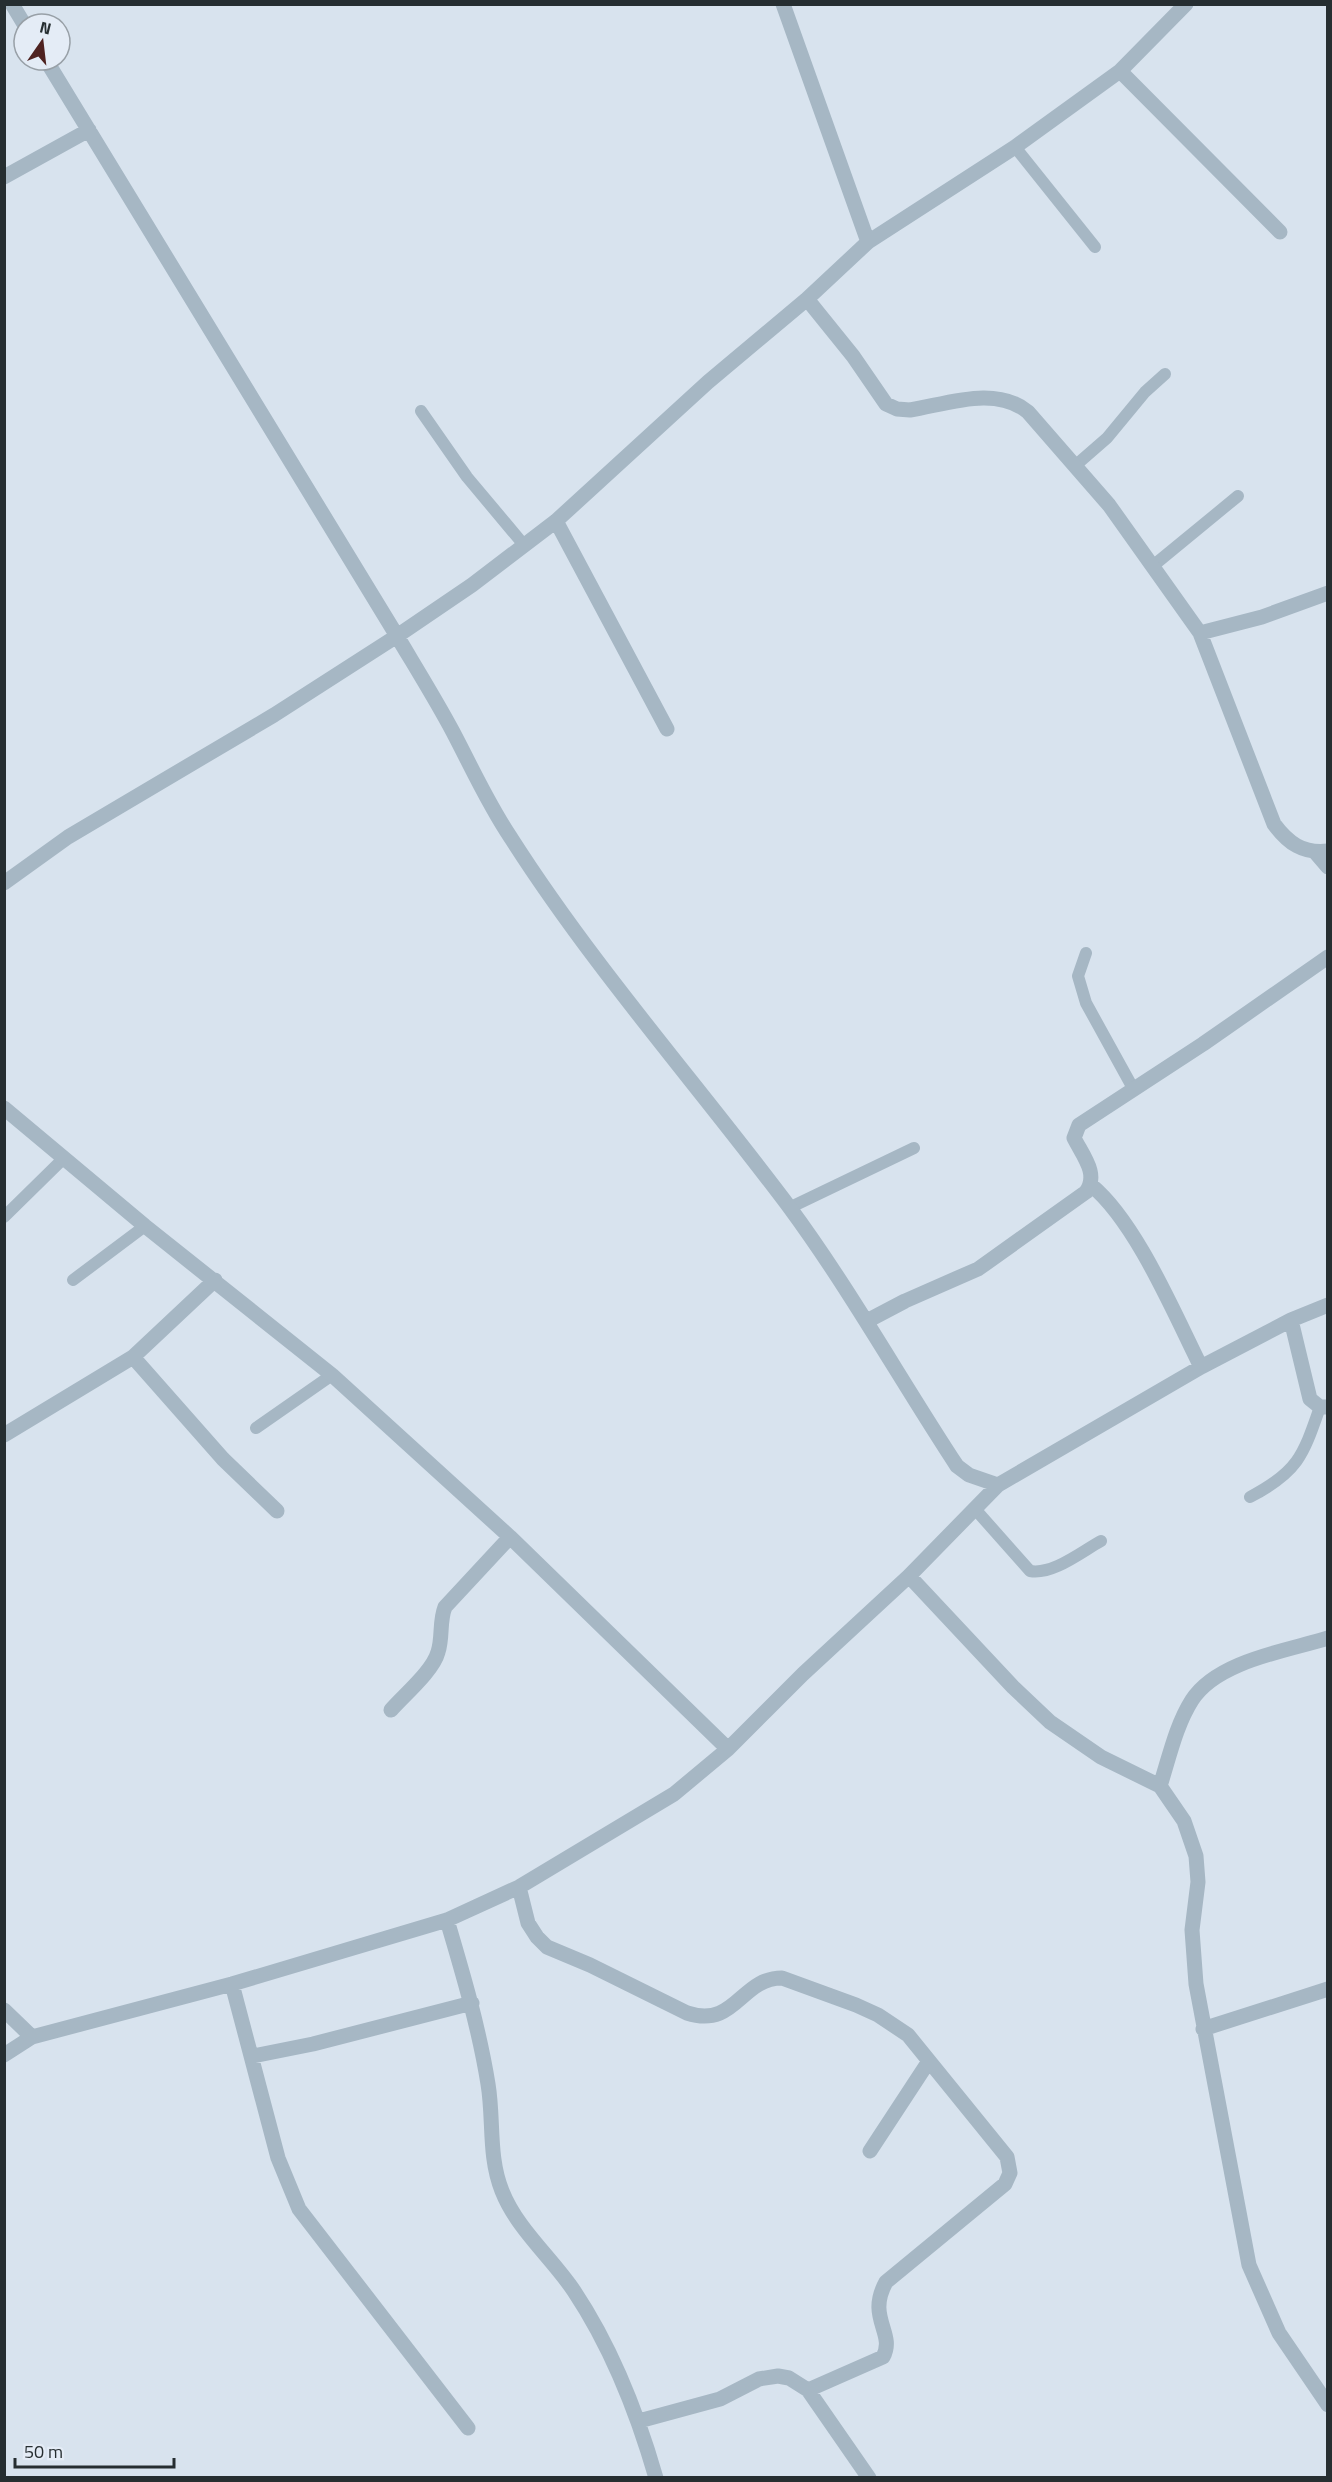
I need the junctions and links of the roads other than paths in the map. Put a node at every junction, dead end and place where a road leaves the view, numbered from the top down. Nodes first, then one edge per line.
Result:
1 (783, 4) edge
2 (1186, 4) edge
3 (1120, 71) junction
4 (53, 72) edge
5 (89, 130) junction
6 (1015, 147) junction
7 (4, 177) edge
8 (1280, 232) dead end
9 (868, 242) junction
10 (1095, 247) dead end
11 (807, 298) junction
12 (1165, 374) dead end
13 (421, 411) dead end
14 (1076, 465) junction
15 (1239, 496) dead end
16 (556, 521) junction
17 (524, 545) junction
18 (1154, 565) junction
19 (1328, 593) edge
20 (1200, 633) junction
21 (397, 636) junction
22 (667, 729) dead end
23 (1322, 852) edge
24 (1328, 867) edge
25 (4, 883) edge
26 (1086, 953) dead end
27 (1328, 957) edge
28 (1134, 1090) junction
29 (4, 1108) edge
30 (914, 1148) dead end
31 (64, 1158) junction
32 (1091, 1185) junction
33 (789, 1208) junction
34 (4, 1217) edge
35 (145, 1226) junction
36 (73, 1280) dead end
37 (215, 1280) junction
38 (1328, 1305) edge
39 (1290, 1320) junction
40 (867, 1321) junction
41 (133, 1357) junction
42 (1201, 1367) junction
43 (332, 1375) junction
44 (1324, 1407) edge
45 (256, 1428) dead end
46 (4, 1435) edge
47 (998, 1485) junction
48 (1250, 1497) dead end
49 (975, 1509) junction
50 (277, 1511) dead end
51 (510, 1537) junction
52 (1101, 1541) dead end
53 (909, 1576) junction
54 (1328, 1638) edge
55 (391, 1710) dead end
56 (728, 1749) junction
57 (1160, 1785) junction
58 (519, 1887) junction
59 (447, 1920) junction
60 (232, 1984) junction
61 (1328, 1989) edge
62 (472, 2003) junction
63 (4, 2010) edge
64 (1203, 2029) junction
65 (32, 2037) junction
66 (4, 2055) edge
67 (253, 2056) junction
68 (929, 2061) junction
69 (870, 2151) dead end
70 (808, 2390) junction
71 (1328, 2405) edge
72 (639, 2421) junction
73 (468, 2428) dead end
74 (656, 2478) edge
75 (868, 2478) edge

1 - 9 street
2 - 3 street
3 - 6 street
3 - 8 street
4 - 5 street
5 - 7 street
5 - 21 street
6 - 9 street
6 - 10 lane
9 - 11 street
11 - 14 street
11 - 16 street
12 - 14 lane
13 - 17 lane
14 - 18 street
15 - 18 lane
16 - 17 street
16 - 22 street
17 - 21 street
18 - 20 street
19 - 20 street
20 - 23 street
21 - 25 street
21 - 33 street
23 - 24 street
26 - 28 lane
27 - 28 street
28 - 32 street
29 - 31 street
30 - 33 lane
31 - 34 lane
31 - 35 street
32 - 40 street
32 - 42 street
33 - 40 street
35 - 36 lane
35 - 37 street
37 - 41 street
37 - 43 street
38 - 39 street
39 - 42 street
39 - 44 street
40 - 47 street
41 - 46 street
41 - 50 street
42 - 47 street
43 - 45 lane
43 - 51 street
44 - 48 lane
47 - 49 street
49 - 52 lane
49 - 53 street
51 - 55 street
51 - 56 street
53 - 56 street
53 - 57 street
54 - 57 street
56 - 58 street
57 - 64 street
58 - 59 street
58 - 68 street
59 - 60 street
59 - 62 street
60 - 65 street
60 - 67 street
61 - 64 street
62 - 67 street
62 - 72 street
63 - 65 street
64 - 71 street
65 - 66 street
67 - 73 street
68 - 69 street
68 - 70 street
70 - 72 street
70 - 75 street
72 - 74 street

